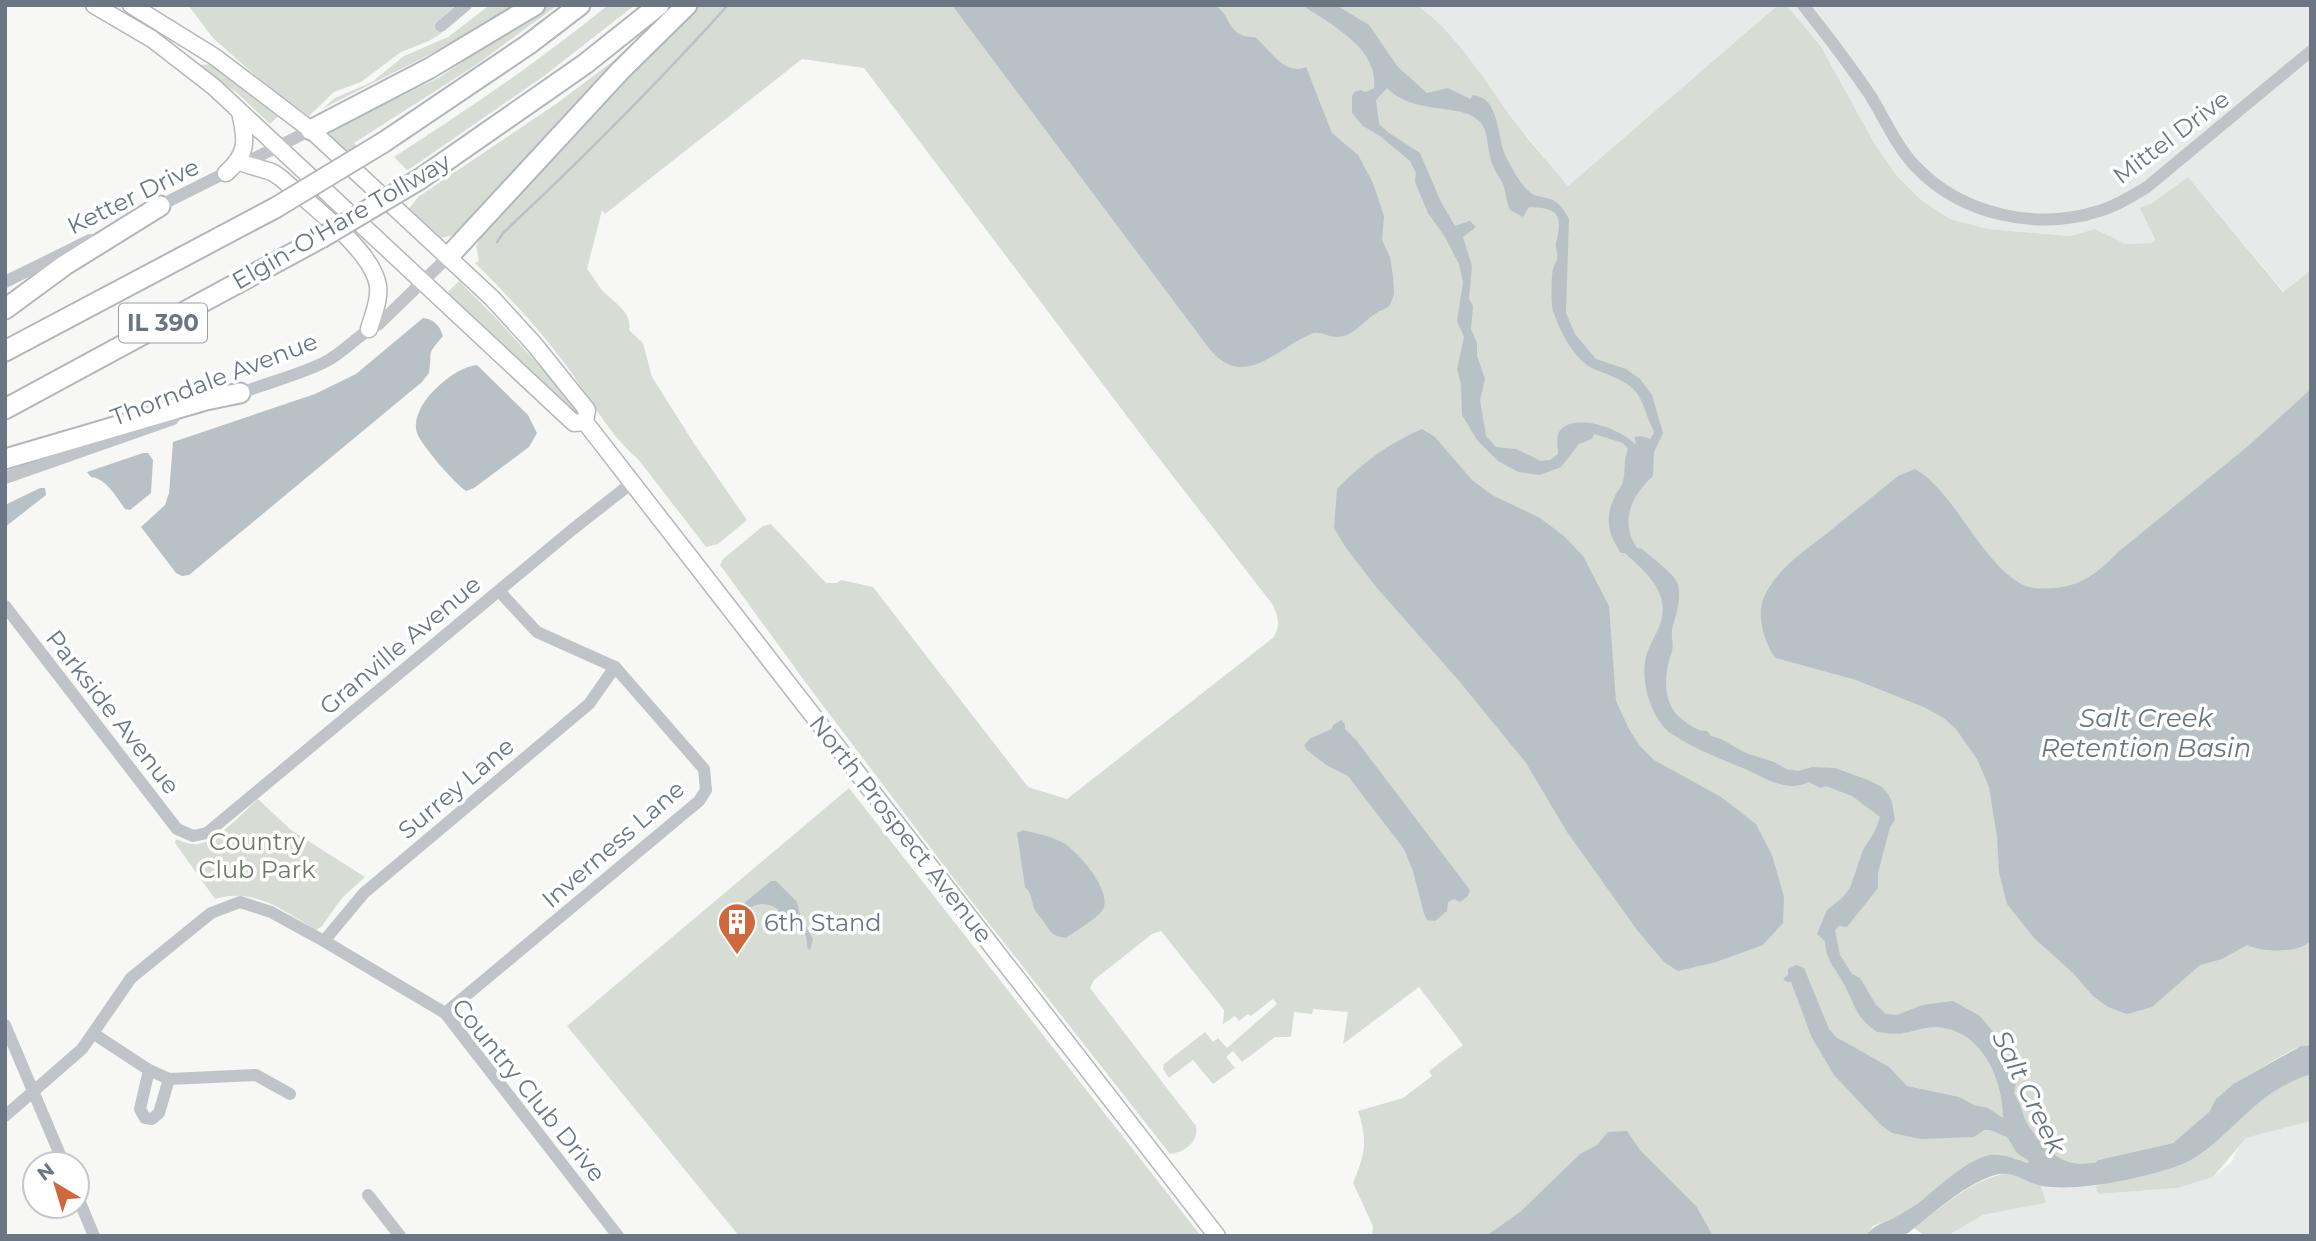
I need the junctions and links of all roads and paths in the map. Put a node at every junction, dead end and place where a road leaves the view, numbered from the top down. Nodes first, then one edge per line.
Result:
1 (94, 5) edge
2 (131, 5) edge
3 (466, 5) edge
4 (535, 5) edge
5 (580, 5) edge
6 (659, 5) edge
7 (687, 5) edge
8 (1802, 5) edge
9 (441, 26) dead end
10 (2308, 58) edge
11 (240, 111) junction
12 (312, 130) junction
13 (279, 148) junction
14 (244, 164) junction
15 (226, 173) junction
16 (160, 206) junction
17 (449, 256) junction
18 (5, 282) edge
19 (424, 282) junction
20 (5, 309) edge
21 (369, 328) junction
22 (5, 351) edge
23 (240, 393) junction
24 (5, 408) edge
25 (585, 422) junction
26 (5, 459) edge
27 (5, 478) edge
28 (633, 482) junction
29 (499, 591) junction
30 (5, 606) edge
31 (615, 667) junction
32 (193, 836) joint
33 (324, 941) junction
34 (445, 1013) junction
35 (5, 1025) edge
36 (94, 1034) junction
37 (149, 1070) junction
38 (169, 1079) junction
39 (33, 1092) junction
40 (290, 1094) dead end
41 (5, 1116) edge
42 (58, 1150) edge
43 (368, 1195) dead end
44 (400, 1236) edge
45 (618, 1236) edge
46 (1217, 1236) edge

1 - 11 main road, North Prospect Avenue
2 - 12 main road, North Prospect Avenue
3 - 9 street
4 - 12 highway
5 - 22 highway, Elgin-O'Hare Tollway / IL 390, bridge
6 - 24 highway, Elgin-O'Hare Tollway / IL 390, bridge
7 - 17 highway
8 - 10 street, Mittel Drive
11 - 13 main road, North Prospect Avenue
11 - 15 main road
12 - 13 street, Ketter Drive
12 - 17 main road, North Prospect Avenue
13 - 14 street, Ketter Drive
13 - 19 main road, North Prospect Avenue
14 - 15 street, Ketter Drive
14 - 21 main road
15 - 16 street, Ketter Drive
16 - 18 street, Ketter Drive
16 - 20 highway
17 - 19 street, Thorndale Avenue
17 - 25 main road, North Prospect Avenue
19 - 21 street, Thorndale Avenue
19 - 25 main road, North Prospect Avenue
21 - 23 street, Thorndale Avenue
23 - 26 highway
23 - 27 street, Thorndale Avenue
25 - 28 main road, North Prospect Avenue
28 - 29 street, Granville Avenue
28 - 46 main road, North Prospect Avenue
29 - 31 street, Inverness Lane
29 - 32 street, Granville Avenue
30 - 32 street, Parkside Avenue
31 - 33 street, Surrey Lane
31 - 34 street, Inverness Lane
33 - 34 street, Country Club Drive
33 - 36 street, Country Club Drive
34 - 45 street, Country Club Drive
35 - 39 street
36 - 37 street
36 - 39 street, Country Club Drive
37 - 38 street
37 - 38 street
38 - 40 street
39 - 41 street, Country Club Drive
39 - 42 street
43 - 44 street

